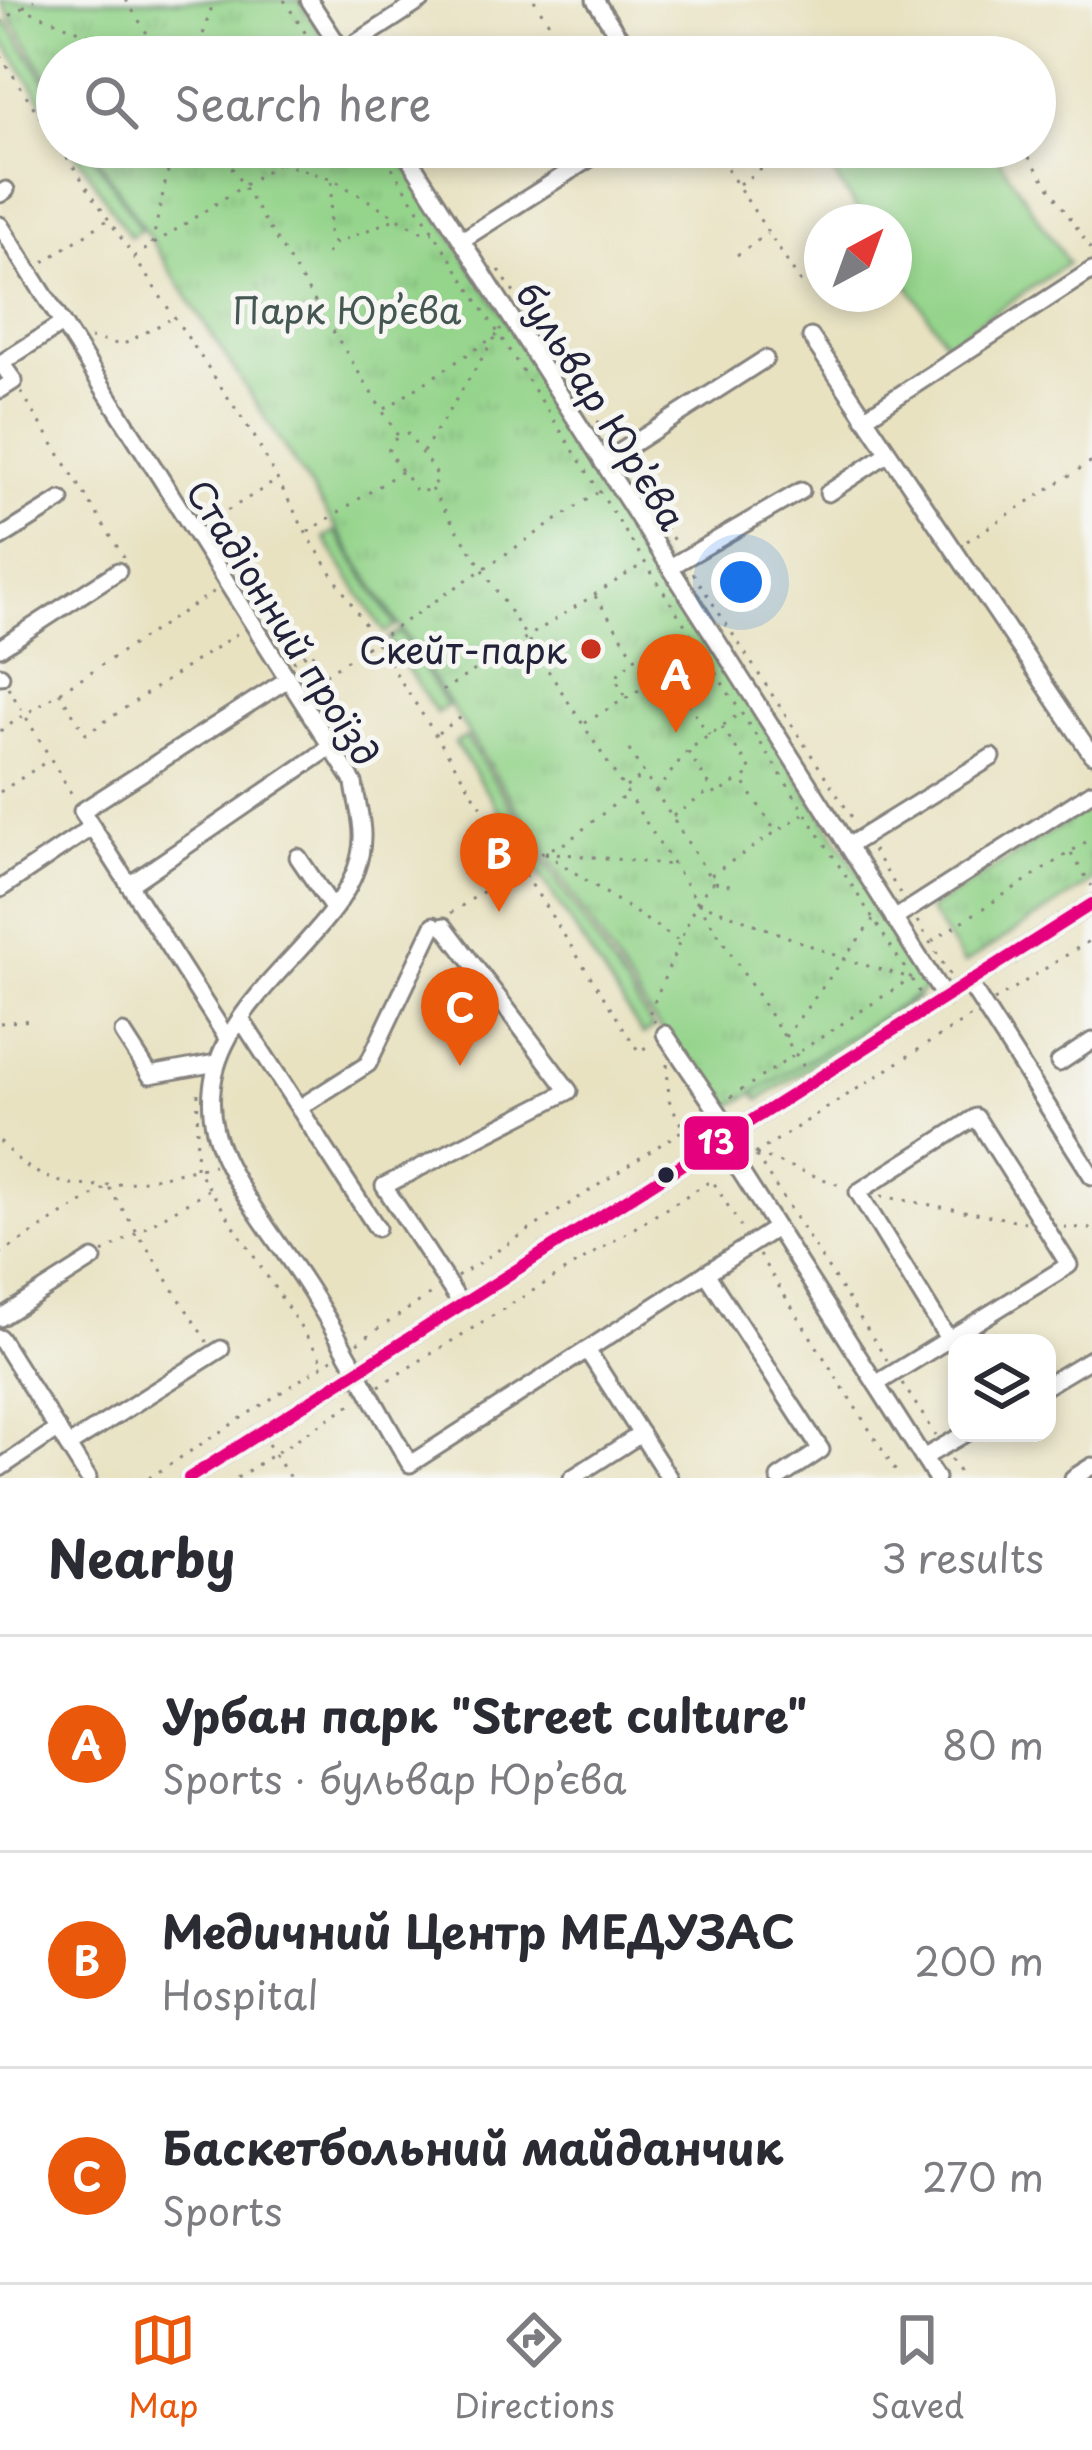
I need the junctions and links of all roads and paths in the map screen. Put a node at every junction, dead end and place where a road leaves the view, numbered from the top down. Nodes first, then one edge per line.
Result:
1 (34, 0) edge
2 (126, 0) edge
3 (214, 0) edge
4 (284, 0) edge
5 (309, 0) edge
6 (422, 0) edge
7 (534, 0) edge
8 (596, 0) edge
9 (22, 8) junction
10 (0, 22) edge
11 (92, 36) edge
12 (149, 36) edge
13 (203, 36) edge
14 (307, 36) edge
15 (332, 36) edge
16 (370, 36) edge
17 (551, 36) edge
18 (619, 36) edge
19 (0, 55) edge
20 (36, 111) edge
21 (73, 168) edge
22 (168, 168) edge
23 (232, 168) edge
24 (270, 168) edge
25 (295, 168) edge
26 (393, 168) edge
27 (418, 168) edge
28 (575, 168) edge
29 (726, 168) edge
30 (763, 168) edge
31 (772, 168) edge
32 (1036, 168) edge
33 (774, 171) dead end
34 (332, 179) junction
35 (243, 185) junction
36 (737, 185) junction
37 (399, 218) junction
38 (107, 220) junction
39 (0, 226) edge
40 (434, 232) junction
41 (769, 233) junction
42 (462, 240) junction
43 (334, 244) junction
44 (151, 246) junction
45 (1092, 250) edge
46 (327, 254) dead end
47 (736, 255) dead end
48 (132, 258) junction
49 (1092, 270) edge
50 (29, 272) junction
51 (803, 286) dead end
52 (522, 319) junction
53 (171, 320) junction
54 (65, 328) junction
55 (498, 334) junction
56 (812, 338) dead end
57 (765, 359) dead end
58 (1, 362) edge
59 (7, 385) edge
60 (382, 411) junction
61 (864, 418) junction
62 (398, 436) junction
63 (422, 453) junction
64 (887, 454) junction
65 (1092, 461) edge
66 (603, 463) junction
67 (402, 471) junction
68 (278, 480) junction
69 (430, 489) junction
70 (801, 491) dead end
71 (599, 492) junction
72 (828, 493) dead end
73 (61, 500) dead end
74 (194, 531) junction
75 (306, 533) junction
76 (0, 538) edge
77 (952, 550) junction
78 (669, 555) junction
79 (644, 563) junction
80 (118, 571) joint
81 (484, 572) junction
82 (227, 583) junction
83 (594, 594) junction
84 (253, 624) junction
85 (526, 637) junction
86 (376, 643) junction
87 (0, 648) edge
88 (701, 652) junction
89 (636, 657) junction
90 (667, 672) junction
91 (0, 675) edge
92 (285, 675) junction
93 (651, 681) junction
94 (442, 691) dead end
95 (59, 692) junction
96 (626, 697) junction
97 (741, 713) junction
98 (466, 714) dead end
99 (24, 715) junction
100 (582, 724) junction
101 (722, 727) junction
102 (0, 731) edge
103 (435, 734) junction
104 (710, 735) dead end
105 (331, 748) junction
106 (629, 750) dead end
107 (687, 751) junction
108 (1092, 755) edge
109 (992, 757) dead end
110 (50, 758) junction
111 (644, 775) junction
112 (742, 780) junction
113 (712, 789) junction
114 (626, 791) junction
115 (0, 792) edge
116 (656, 792) junction
117 (1092, 792) edge
118 (82, 812) junction
119 (805, 812) junction
120 (671, 817) junction
121 (92, 827) junction
122 (776, 832) junction
123 (1092, 838) edge
124 (848, 846) junction
125 (543, 852) junction
126 (1070, 852) junction
127 (298, 857) dead end
128 (673, 865) junction
129 (522, 866) junction
130 (711, 879) junction
131 (129, 885) junction
132 (734, 886) dead end
133 (1092, 886) edge
134 (0, 889) edge
135 (697, 902) junction
136 (1092, 904) edge
137 (332, 907) junction
138 (874, 919) junction
139 (894, 919) junction
140 (439, 926) junction
141 (1092, 939) edge
142 (680, 941) junction
143 (915, 951) junction
144 (842, 958) junction
145 (911, 978) junction
146 (969, 983) junction
147 (922, 997) dead end
148 (945, 998) junction
149 (985, 1008) junction
150 (649, 1014) dead end
151 (241, 1019) junction
152 (31, 1020) dead end
153 (0, 1023) edge
154 (123, 1033) dead end
155 (665, 1034) joint
156 (784, 1037) junction
157 (227, 1038) junction
158 (1092, 1041) edge
159 (795, 1054) junction
160 (667, 1059) dead end
161 (216, 1063) junction
162 (1059, 1063) dead end
163 (813, 1082) junction
164 (298, 1108) junction
165 (715, 1108) junction
166 (684, 1130) junction
167 (727, 1137) junction
168 (0, 1141) edge
169 (755, 1154) junction
170 (228, 1162) junction
171 (196, 1168) junction
172 (1092, 1176) edge
173 (110, 1185) junction
174 (210, 1189) junction
175 (858, 1192) junction
176 (1045, 1226) junction
177 (377, 1228) dead end
178 (776, 1228) junction
179 (1092, 1229) edge
180 (137, 1233) junction
181 (752, 1244) junction
182 (0, 1254) edge
183 (92, 1259) joint
184 (706, 1273) junction
185 (448, 1283) junction
186 (461, 1304) junction
187 (0, 1318) edge
188 (959, 1334) edge
189 (0, 1338) edge
190 (948, 1338) edge
191 (948, 1341) edge
192 (587, 1350) junction
193 (217, 1351) joint
194 (343, 1352) junction
195 (1092, 1358) edge
196 (325, 1364) junction
197 (354, 1371) junction
198 (896, 1372) junction
199 (1056, 1380) edge
200 (876, 1384) junction
201 (368, 1393) junction
202 (58, 1430) junction
203 (261, 1432) junction
204 (641, 1434) junction
205 (951, 1442) edge
206 (68, 1446) junction
207 (943, 1447) junction
208 (275, 1455) junction
209 (923, 1458) junction
210 (1092, 1466) edge
211 (0, 1468) edge
212 (196, 1476) edge
213 (932, 1477) edge
214 (88, 1478) edge
215 (149, 1478) edge
216 (237, 1478) edge
217 (290, 1478) edge
218 (572, 1478) edge
219 (670, 1478) edge
220 (779, 1478) edge
221 (900, 1478) edge
222 (963, 1478) edge
223 (1073, 1478) edge

1 - 9 path
2 - 12 path
3 - 13 path
4 - 14 path
5 - 15 street
6 - 16 street
7 - 17 path
8 - 18 street
9 - 10 path
9 - 11 path
19 - 20 path
21 - 38 path
22 - 44 path
23 - 35 path
24 - 35 path
25 - 34 path
26 - 40 path
27 - 42 street, бульвар Юрʼєва
28 - 42 street
29 - 36 path
30 - 36 path
31 - 33 path
32 - 45 path
34 - 37 path
34 - 43 path
35 - 44 path
35 - 60 path
36 - 41 path
37 - 40 path
37 - 43 path
38 - 48 path
38 - 50 path
39 - 50 street, Стадіонний проїзд
40 - 55 path
41 - 47 path
41 - 51 path
42 - 52 street, бульвар Юрʼєва
43 - 46 path
44 - 48 path
48 - 53 path
49 - 61 street
50 - 54 street, Стадіонний проїзд
52 - 55 path
52 - 66 street, бульвар Юрʼєва
53 - 54 path
53 - 68 path
54 - 58 street
54 - 74 street, Стадіонний проїзд
55 - 60 path
55 - 63 path
55 - 71 path
56 - 61 street
57 - 66 street
58 - 59 street
59 - 80 path
60 - 62 path
61 - 64 street
62 - 63 path
62 - 67 path
63 - 69 path
64 - 72 street
64 - 77 street
65 - 77 path
66 - 78 street, бульвар Юрʼєва
67 - 69 path
67 - 75 path
68 - 74 path
68 - 75 path
69 - 81 path
70 - 78 street
71 - 79 path
71 - 81 path
73 - 76 street
74 - 82 street, Стадіонний проїзд
75 - 86 path
77 - 108 street
78 - 79 path
78 - 124 street, бульвар Юрʼєва
79 - 83 path
79 - 88 path
80 - 87 street
81 - 85 path
81 - 86 path
82 - 84 street, Стадіонний проїзд
82 - 95 path
83 - 85 path
83 - 89 path
84 - 92 street, Стадіонний проїзд
84 - 95 path
85 - 94 path
85 - 100 path
86 - 92 path
86 - 103 path
88 - 90 path
88 - 97 path
89 - 93 path
89 - 96 path
90 - 93 path
90 - 104 path
91 - 99 path
92 - 105 street, Стадіонний проїзд
92 - 118 street
93 - 96 path
95 - 99 path
96 - 100 path
97 - 101 path
97 - 119 path
98 - 103 path
99 - 102 path
99 - 110 path
100 - 114 path
101 - 107 path
101 - 112 path
103 - 129 path
105 - 131 street
105 - 137 street, Стадіонний проїзд
106 - 111 path
107 - 113 path
107 - 116 path
109 - 124 street
110 - 115 path
110 - 118 path
111 - 114 path
111 - 116 path
112 - 113 path
112 - 122 path
113 - 120 path
114 - 125 path
114 - 128 path
116 - 120 path
117 - 139 street
118 - 121 street
119 - 122 path
119 - 138 path
120 - 130 path
121 - 131 street
121 - 134 street
122 - 130 path
123 - 126 path
124 - 139 street, бульвар Юрʼєва
125 - 128 path
125 - 129 path
125 - 142 path
126 - 133 path
126 - 143 path
127 - 137 street
128 - 135 path
129 - 140 path
129 - 155 path
130 - 132 path
130 - 135 path
131 - 157 street
135 - 142 path
135 - 144 path
135 - 156 path
136 - 146 street
137 - 151 street, Стадіонний проїзд
138 - 144 path
138 - 145 path
139 - 143 street, бульвар Юрʼєва
140 - 164 street
140 - 185 street
141 - 149 path
142 - 150 path
143 - 148 street, бульвар Юрʼєва
144 - 145 path
144 - 156 path
145 - 147 path
145 - 159 path
146 - 148 street
146 - 149 street
148 - 163 street
149 - 169 path
149 - 172 street
151 - 157 street, Стадіонний проїзд
151 - 164 street
152 - 153 path
154 - 161 street
155 - 165 street
156 - 159 path
157 - 161 street, Стадіонний проїзд
158 - 162 street
159 - 163 path
159 - 165 path
160 - 166 path
161 - 170 street, Стадіонний проїзд
163 - 167 street
164 - 177 street
165 - 166 path
165 - 167 street
166 - 185 path
167 - 178 street
167 - 186 street
168 - 173 path
169 - 175 path
169 - 198 path
170 - 171 path
170 - 194 street, Стадіонний проїзд
171 - 173 path
171 - 174 path
173 - 180 path
173 - 182 path
174 - 180 path
174 - 196 path
175 - 176 path
175 - 176 street
175 - 190 street
176 - 179 path
176 - 188 street
178 - 181 street
178 - 200 street
180 - 183 path
180 - 193 path
181 - 184 street
181 - 201 path
181 - 221 path
183 - 187 street
184 - 192 street
184 - 220 street
185 - 186 street
185 - 194 path
186 - 197 street
189 - 202 street
191 - 198 street
192 - 201 street, Стадіонний проїзд
192 - 204 street
193 - 206 street
194 - 196 path
194 - 197 street, Стадіонний проїзд
195 - 199 street
196 - 215 path
197 - 201 street, Стадіонний проїзд
197 - 203 street
198 - 200 street
198 - 207 path
200 - 209 street
201 - 208 path
202 - 206 street
202 - 211 street
203 - 208 path
203 - 212 street
204 - 218 street
204 - 219 street
205 - 207 street
206 - 214 street
207 - 209 street
207 - 222 path
208 - 216 path
208 - 217 path
209 - 213 street
210 - 223 street

